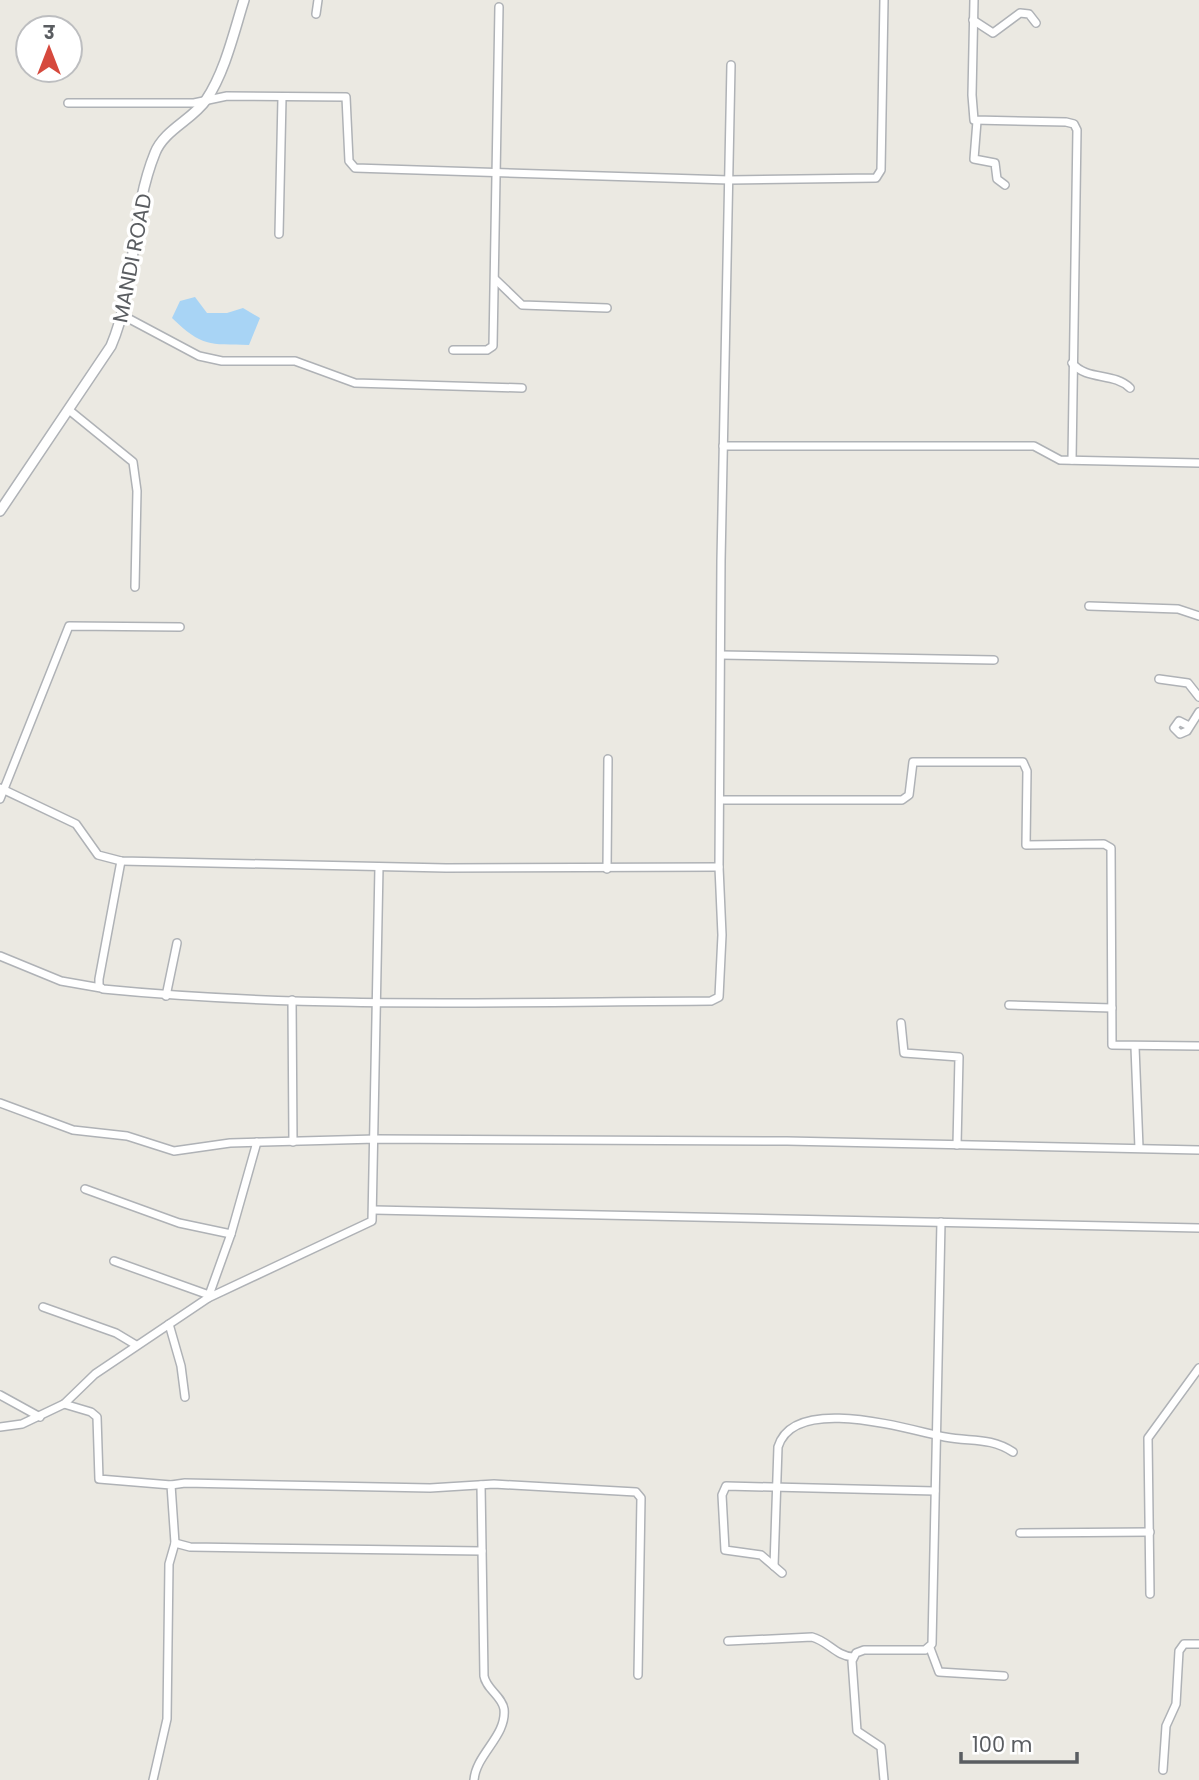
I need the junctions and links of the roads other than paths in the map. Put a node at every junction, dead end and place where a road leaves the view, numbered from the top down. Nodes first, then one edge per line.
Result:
1 (244, 0) edge
2 (318, 0) edge
3 (884, 0) edge
4 (974, 0) edge
5 (499, 7) dead end
6 (316, 14) dead end
7 (973, 20) junction
8 (1036, 23) dead end
9 (732, 65) dead end
10 (282, 98) junction
11 (205, 101) junction
12 (68, 103) dead end
13 (977, 121) junction
14 (495, 171) junction
15 (729, 180) junction
16 (1005, 185) dead end
17 (279, 234) dead end
18 (496, 280) junction
19 (607, 308) dead end
20 (122, 316) junction
21 (453, 350) dead end
22 (1071, 363) junction
23 (522, 388) dead end
24 (1130, 388) dead end
25 (69, 410) junction
26 (723, 446) junction
27 (1072, 460) junction
28 (1199, 463) edge
29 (0, 511) edge
30 (135, 587) dead end
31 (1089, 606) dead end
32 (1199, 616) edge
33 (180, 627) dead end
34 (721, 655) junction
35 (994, 660) dead end
36 (1159, 679) dead end
37 (1199, 697) edge
38 (1199, 712) edge
39 (1189, 726) dead end
40 (608, 759) dead end
41 (2, 789) edge
42 (0, 799) edge
43 (720, 800) junction
44 (121, 861) junction
45 (379, 867) junction
46 (719, 867) junction
47 (607, 869) junction
48 (177, 943) dead end
49 (0, 956) edge
50 (101, 988) junction
51 (166, 996) junction
52 (292, 1000) junction
53 (377, 1002) junction
54 (1009, 1005) dead end
55 (1112, 1008) junction
56 (901, 1023) dead end
57 (1199, 1046) edge
58 (1135, 1047) junction
59 (0, 1103) edge
60 (376, 1139) junction
61 (257, 1142) junction
62 (293, 1142) junction
63 (957, 1145) junction
64 (1139, 1148) junction
65 (1199, 1150) edge
66 (85, 1189) dead end
67 (374, 1210) junction
68 (941, 1222) junction
69 (1199, 1228) edge
70 (231, 1234) junction
71 (114, 1261) dead end
72 (208, 1297) junction
73 (43, 1307) dead end
74 (169, 1324) junction
75 (136, 1345) junction
76 (1199, 1368) edge
77 (0, 1395) edge
78 (185, 1397) dead end
79 (64, 1404) junction
80 (40, 1417) junction
81 (0, 1427) edge
82 (937, 1435) junction
83 (1013, 1452) dead end
84 (171, 1485) junction
85 (481, 1485) junction
86 (776, 1485) junction
87 (935, 1491) junction
88 (1150, 1532) junction
89 (1020, 1533) dead end
90 (175, 1543) junction
91 (482, 1551) junction
92 (774, 1566) junction
93 (782, 1573) dead end
94 (1150, 1594) dead end
95 (728, 1641) dead end
96 (1199, 1644) edge
97 (930, 1648) junction
98 (853, 1657) junction
99 (638, 1675) dead end
100 (1004, 1676) dead end
101 (1163, 1770) dead end
102 (153, 1780) edge
103 (474, 1780) edge
104 (884, 1780) edge

1 - 11 street, MANDI ROAD
2 - 6 street
3 - 15 street
4 - 7 street
5 - 14 street
7 - 8 street
7 - 13 street
9 - 15 street
10 - 11 street
10 - 14 street
10 - 17 street
11 - 12 street
11 - 20 street, MANDI ROAD
13 - 16 street
13 - 22 street
14 - 15 street
14 - 18 street
15 - 26 street
18 - 19 street
18 - 21 street
20 - 23 street
20 - 25 street, MANDI ROAD
22 - 24 street
22 - 27 street
25 - 29 street, MANDI ROAD
25 - 30 street
26 - 27 street
26 - 34 street
27 - 28 street
31 - 32 street
33 - 41 street
34 - 35 street
34 - 43 street
36 - 37 street
38 - 39 street
40 - 47 street
41 - 42 street
41 - 44 street
43 - 46 street
43 - 55 street
44 - 45 street
44 - 50 street
45 - 47 street
45 - 53 street
46 - 47 street
46 - 53 street
48 - 51 street
49 - 50 street
50 - 51 street
51 - 52 street
52 - 53 street
52 - 62 street
53 - 60 street
54 - 55 street
55 - 58 street
56 - 63 street
57 - 58 street
58 - 64 street
59 - 61 street
60 - 62 street
60 - 63 street
60 - 67 street
61 - 62 street
61 - 70 street
63 - 64 street
64 - 65 street
66 - 70 street
67 - 68 street
67 - 72 street
68 - 69 street
68 - 82 street
70 - 72 street
71 - 72 street
72 - 74 street
73 - 75 street
74 - 75 street
74 - 78 street
75 - 79 street
76 - 88 street
77 - 80 street
79 - 80 street
79 - 84 street
80 - 81 street
82 - 83 street
82 - 86 street
82 - 87 street
84 - 85 street
84 - 90 street
85 - 91 street
85 - 99 street
86 - 87 street
86 - 92 street
86 - 92 street
87 - 97 street
88 - 89 street
88 - 94 street
90 - 91 street
90 - 102 street
91 - 103 street
92 - 93 street
95 - 98 street
96 - 101 street
97 - 98 street
97 - 100 street
98 - 104 street

